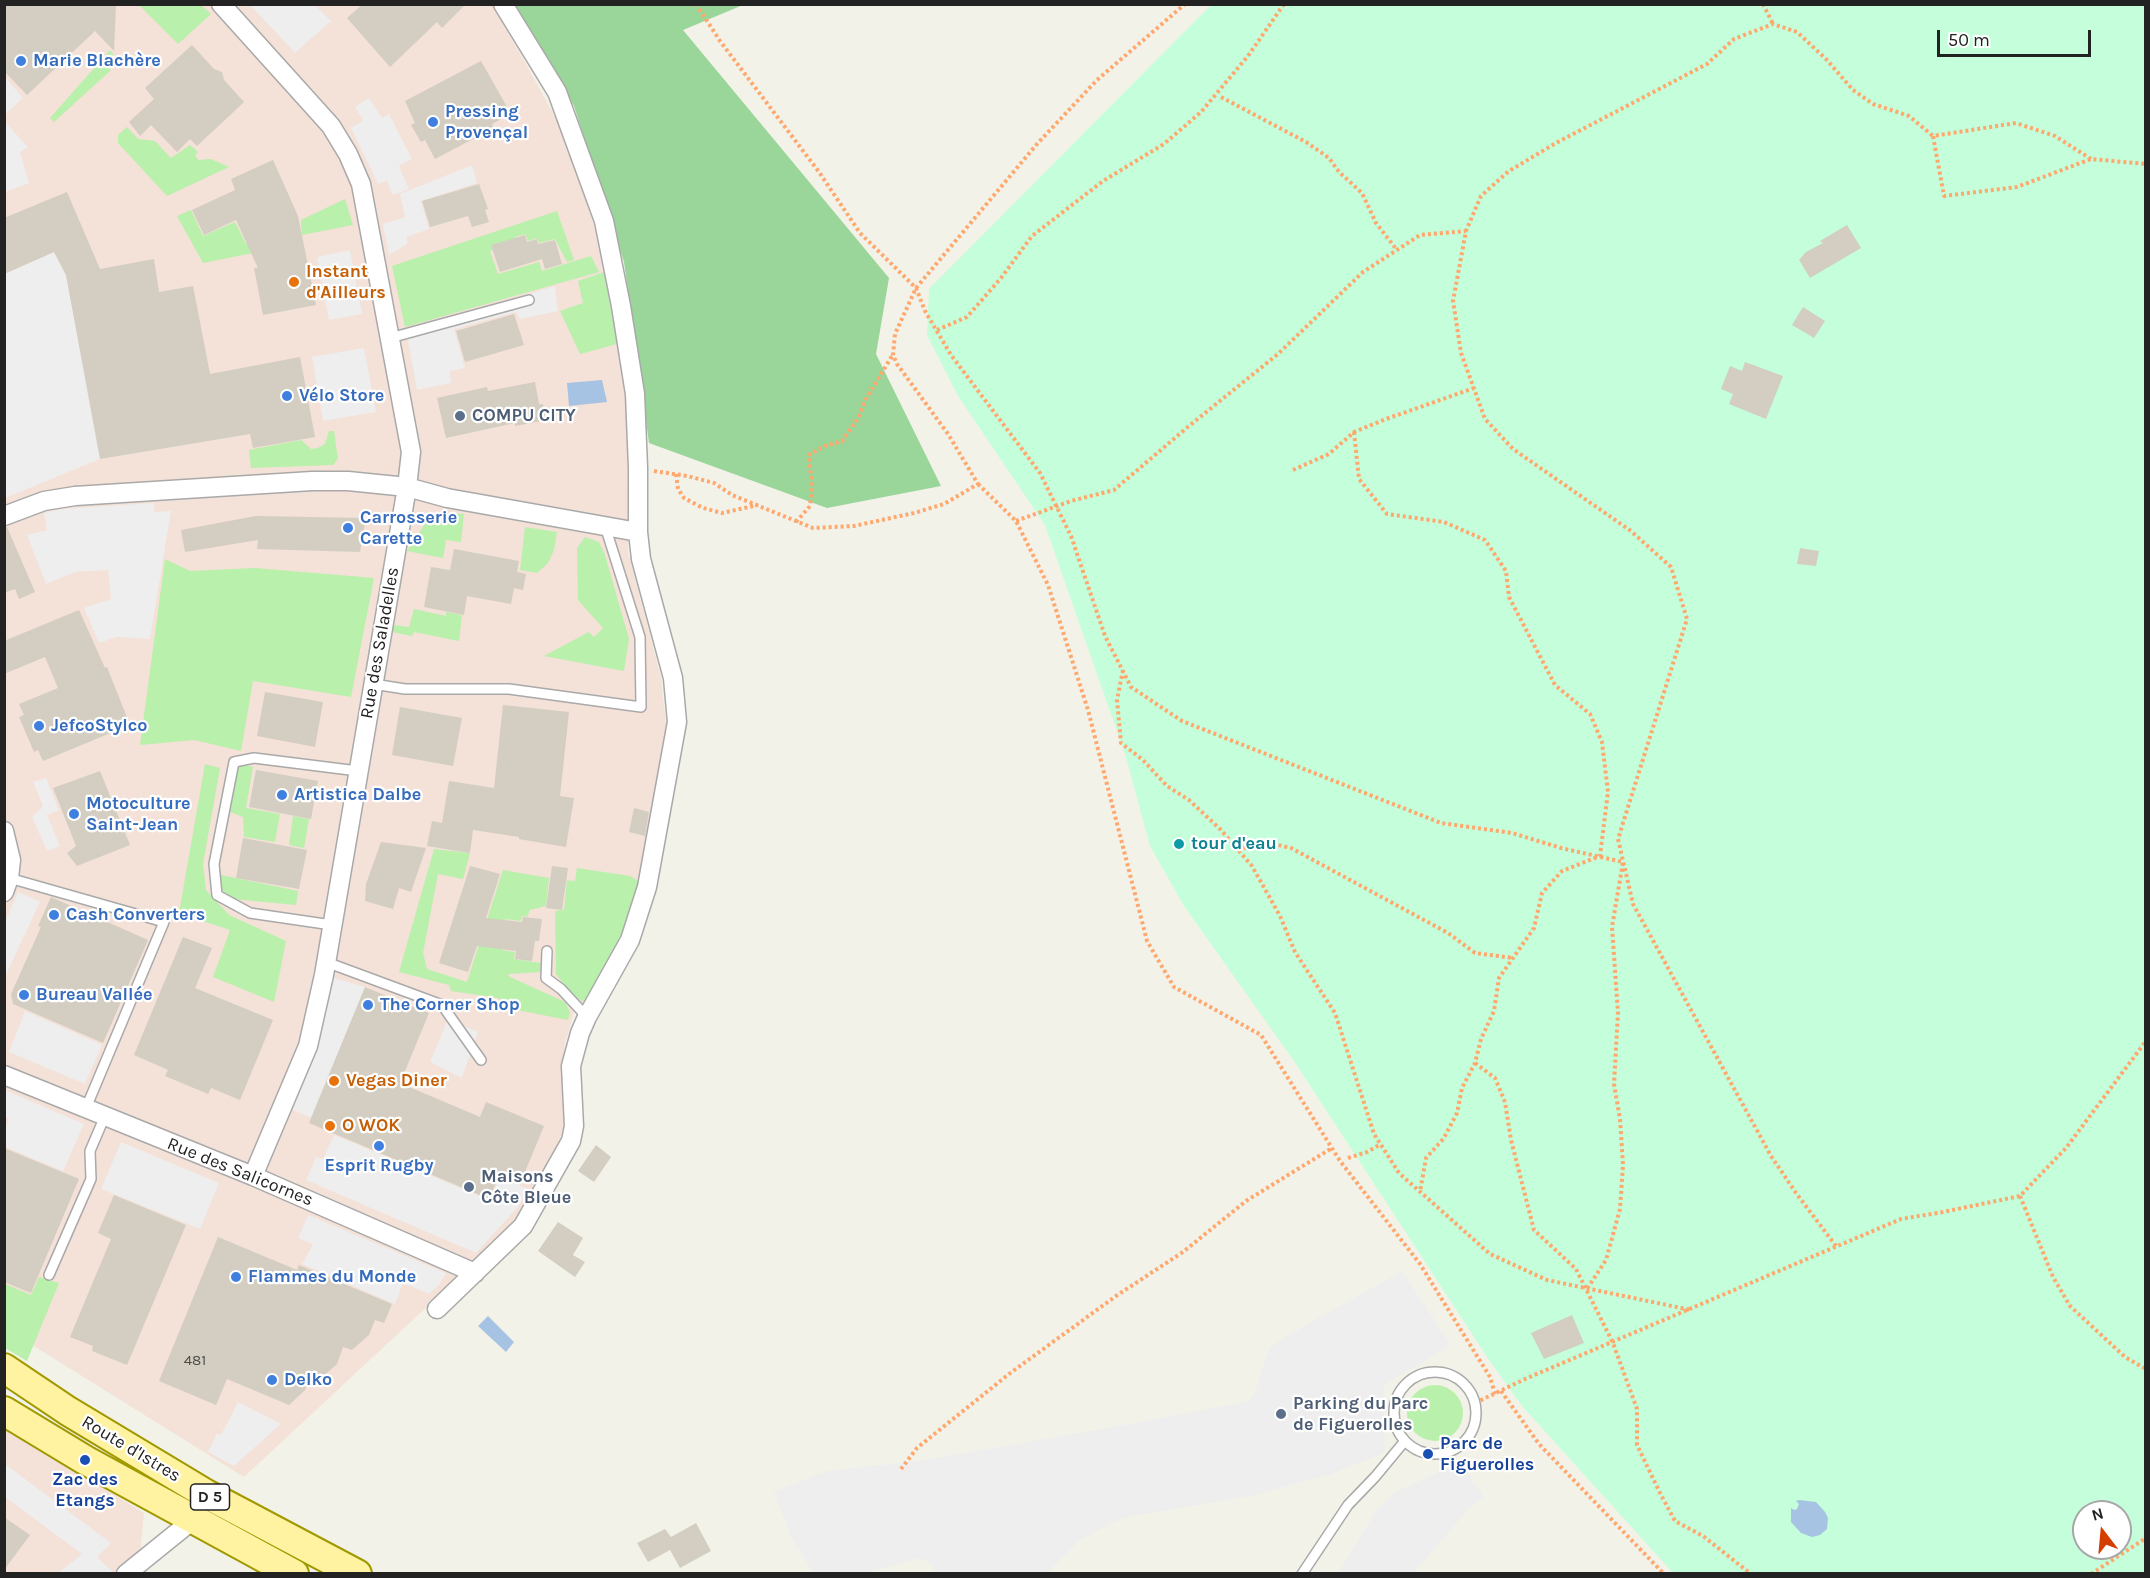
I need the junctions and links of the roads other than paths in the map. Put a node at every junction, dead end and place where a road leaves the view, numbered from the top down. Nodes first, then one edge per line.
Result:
1 (221, 4) edge
2 (503, 4) edge
3 (529, 300) dead end
4 (390, 338) junction
5 (407, 487) junction
6 (4, 516) edge
7 (605, 526) junction
8 (638, 532) junction
9 (373, 684) junction
10 (358, 771) junction
11 (4, 831) edge
12 (7, 885) edge
13 (332, 925) junction
14 (547, 951) dead end
15 (326, 962) junction
16 (587, 1017) junction
17 (481, 1060) dead end
18 (4, 1075) edge
19 (86, 1108) junction
20 (105, 1116) junction
21 (253, 1176) junction
22 (475, 1273) junction
23 (49, 1275) dead end
24 (437, 1309) dead end
25 (4, 1368) edge
26 (4, 1411) edge
27 (1404, 1442) junction
28 (194, 1519) junction
29 (126, 1574) edge
30 (294, 1574) edge
31 (357, 1574) edge
32 (1302, 1574) edge

1 - 4 street, Rue des Saladelles
2 - 8 street
3 - 4 lane
4 - 5 street, Rue des Saladelles
5 - 6 street
5 - 7 street
5 - 9 street, Rue des Saladelles
7 - 8 street
7 - 9 lane
8 - 16 street
9 - 10 street, Rue des Saladelles
10 - 13 street, Rue des Saladelles
10 - 13 lane
11 - 12 street
12 - 19 lane
13 - 15 street, Rue des Saladelles
14 - 16 lane
15 - 17 lane
15 - 21 street, Rue des Saladelles
16 - 22 street
18 - 19 street, Rue des Salicornes
19 - 20 street, Rue des Salicornes
20 - 21 street, Rue des Salicornes
20 - 23 lane
21 - 22 street, Rue des Salicornes
22 - 24 street
25 - 31 main road, Route d'Istres / D 5
26 - 28 main road, Route d'Istres / D 5
27 - 27 lane
27 - 32 lane
28 - 29 street
28 - 30 main road, Route d'Istres / D 5

